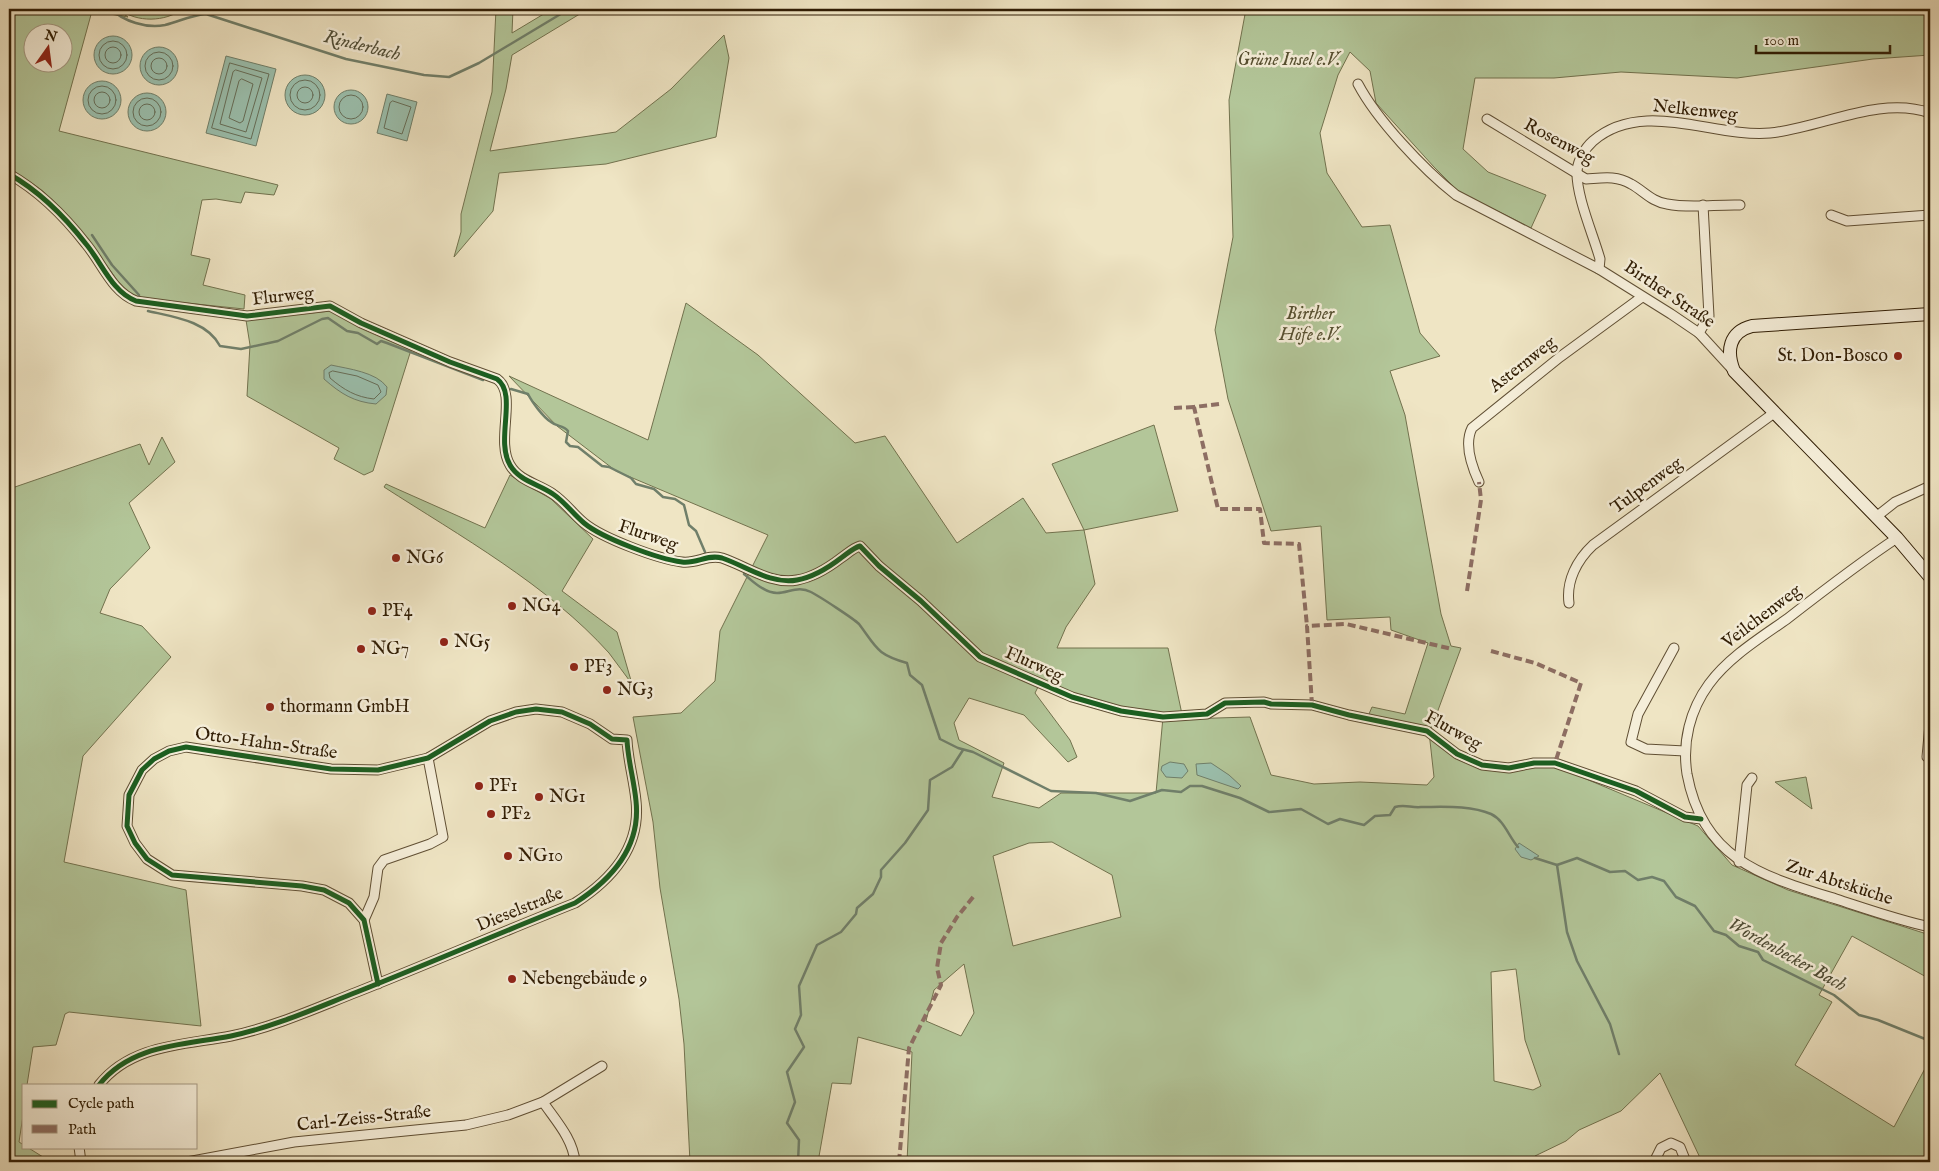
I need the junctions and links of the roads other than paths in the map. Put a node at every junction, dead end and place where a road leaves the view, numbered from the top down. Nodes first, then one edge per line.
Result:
1 (1358, 84) dead end
2 (1930, 113) edge
3 (1487, 120) dead end
4 (9, 174) edge
5 (1577, 174) junction
6 (1703, 205) junction
7 (1740, 205) dead end
8 (1831, 215) dead end
9 (1930, 215) edge
10 (1599, 269) junction
11 (1642, 297) junction
12 (1930, 314) edge
13 (1699, 332) junction
14 (1734, 371) junction
15 (1774, 413) junction
16 (1479, 482) dead end
17 (1930, 486) edge
18 (1876, 517) junction
19 (1897, 538) junction
20 (1930, 577) edge
21 (1569, 603) dead end
22 (1674, 648) dead end
23 (1930, 724) edge
24 (1685, 750) junction
25 (1927, 757) dead end
26 (428, 758) junction
27 (1752, 778) dead end
28 (1692, 790) joint
29 (1701, 819) junction
30 (1740, 862) junction
31 (364, 920) junction
32 (1930, 927) edge
33 (378, 984) junction
34 (602, 1066) dead end
35 (100, 1084) edge
36 (543, 1102) junction
37 (79, 1148) edge
38 (81, 1162) edge
39 (187, 1162) edge
40 (575, 1162) edge
41 (1660, 1162) edge
42 (1686, 1162) edge

1 - 10 street, Birther Straße
2 - 5 street, Nelkenweg
3 - 5 street, Rosenweg
4 - 29 street, Flurweg
5 - 6 street, Rosenweg
5 - 10 street
6 - 7 street, Rosenweg
6 - 13 street
8 - 9 street
10 - 11 street, Birther Straße
11 - 13 street, Birther Straße
11 - 16 street, Asternweg
12 - 14 street
13 - 14 street, Birther Straße
14 - 15 street, Birther Straße
15 - 18 street, Birther Straße
15 - 21 street, Tulpenweg
17 - 18 street
18 - 19 street, Birther Straße
19 - 20 street, Birther Straße
19 - 24 street, Veilchenweg
22 - 24 street
23 - 25 street
24 - 28 street, Veilchenweg
26 - 31 street
26 - 31 street, Otto-Hahn-Straße
26 - 33 street, Dieselstraße
27 - 30 street
28 - 29 street, Zur Abtsküche
29 - 30 street, Zur Abtsküche
30 - 32 street, Zur Abtsküche
31 - 33 street
33 - 35 street, Dieselstraße
34 - 36 street, Carl-Zeiss-Straße
36 - 39 street, Carl-Zeiss-Straße
36 - 40 street
37 - 38 street
41 - 42 street

